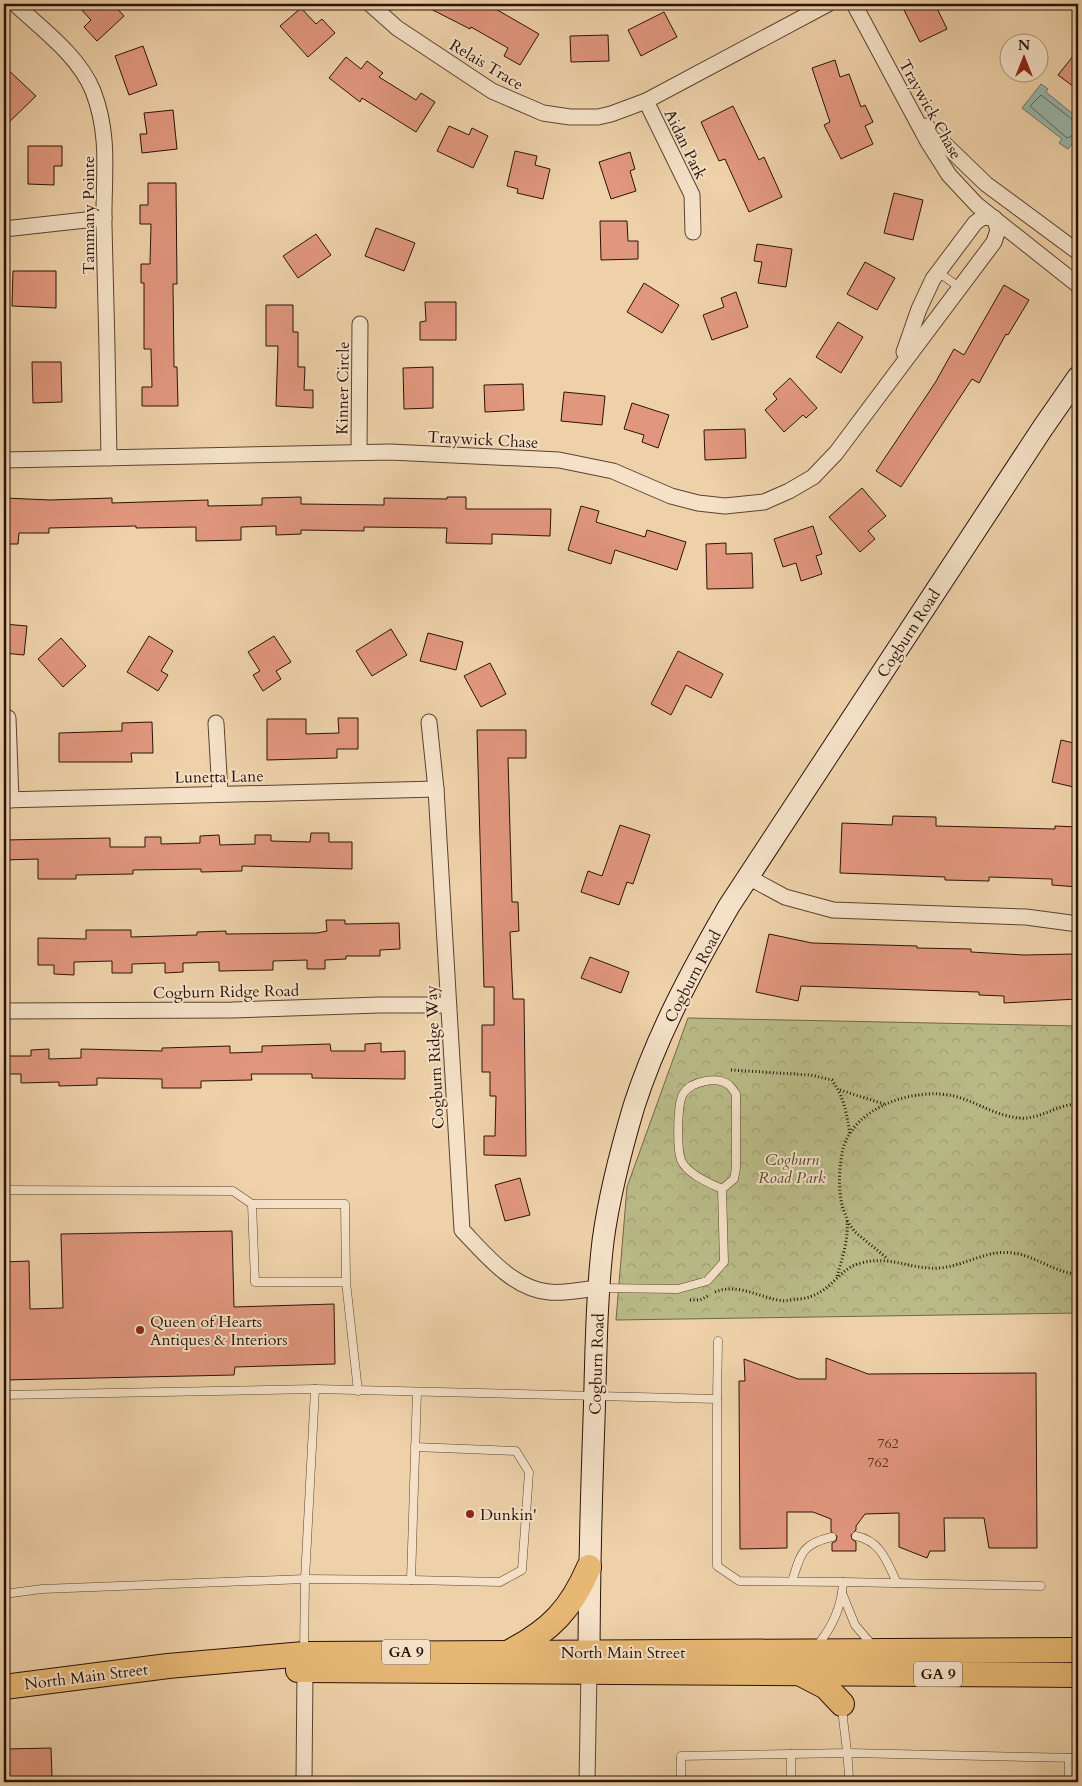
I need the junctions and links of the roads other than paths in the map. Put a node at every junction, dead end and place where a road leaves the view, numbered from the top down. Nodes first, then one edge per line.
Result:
1 (15, 4) edge
2 (370, 4) edge
3 (828, 4) edge
4 (854, 4) edge
5 (646, 102) junction
6 (910, 108) junction
7 (1007, 200) junction
8 (104, 218) junction
9 (994, 218) junction
10 (4, 229) edge
11 (693, 232) dead end
12 (1078, 252) edge
13 (938, 272) junction
14 (1078, 285) edge
15 (959, 287) junction
16 (360, 324) dead end
17 (895, 372) junction
18 (1078, 377) edge
19 (359, 452) junction
20 (109, 458) junction
21 (4, 460) edge
22 (8, 718) dead end
23 (429, 722) dead end
24 (216, 723) dead end
25 (436, 789) junction
26 (220, 793) junction
27 (7, 800) edge
28 (748, 877) junction
29 (1078, 924) edge
30 (448, 1005) junction
31 (4, 1011) edge
32 (722, 1189) junction
33 (4, 1190) edge
34 (252, 1204) junction
35 (346, 1282) junction
36 (600, 1288) junction
37 (718, 1341) dead end
38 (315, 1389) junction
39 (358, 1391) junction
40 (418, 1392) junction
41 (4, 1395) edge
42 (595, 1397) junction
43 (717, 1399) junction
44 (416, 1447) junction
45 (856, 1536) dead end
46 (832, 1537) dead end
47 (589, 1567) junction
48 (305, 1579) junction
49 (411, 1580) junction
50 (792, 1581) junction
51 (843, 1582) junction
52 (897, 1583) junction
53 (1041, 1586) dead end
54 (842, 1593) junction
55 (4, 1594) edge
56 (1078, 1650) edge
57 (812, 1651) junction
58 (878, 1651) junction
59 (509, 1652) junction
60 (304, 1662) junction
61 (588, 1662) junction
62 (1078, 1674) edge
63 (4, 1686) edge
64 (842, 1687) junction
65 (849, 1753) junction
66 (791, 1754) junction
67 (1069, 1758) junction
68 (1078, 1758) edge
69 (588, 1778) edge
70 (304, 1782) edge
71 (681, 1782) edge
72 (791, 1782) edge
73 (848, 1782) edge
74 (1069, 1782) edge

1 - 8 street, Tammany Pointe
2 - 5 street, Relais Trace
3 - 5 street, Relais Trace
4 - 6 street, Traywick Chase
5 - 11 street, Aidan Park
6 - 7 street
6 - 9 street, Traywick Chase
7 - 9 street
7 - 12 street
8 - 10 street
8 - 20 street, Tammany Pointe
9 - 13 street, Traywick Chase
9 - 14 street, Traywick Chase
9 - 15 street, Traywick Chase
13 - 15 lane
13 - 17 street, Traywick Chase
15 - 17 street, Traywick Chase
16 - 19 street, Kinner Circle
17 - 19 street, Traywick Chase
18 - 28 street, Cogburn Road
19 - 20 street, Traywick Chase
20 - 21 street, Traywick Chase
22 - 27 street
23 - 25 street, Cogburn Ridge Way
24 - 26 street
25 - 26 street, Lunetta Lane
25 - 30 street, Cogburn Ridge Way
26 - 27 street, Lunetta Lane
28 - 29 street
28 - 36 street, Cogburn Road
30 - 31 street, Cogburn Ridge Road
30 - 36 street, Cogburn Ridge Way
32 - 32 lane
32 - 36 lane
33 - 34 lane
34 - 35 lane
34 - 35 lane
35 - 39 lane
36 - 42 street, Cogburn Road
37 - 43 lane
38 - 39 lane
38 - 41 lane
38 - 48 lane
39 - 40 lane
40 - 42 lane
40 - 44 lane
42 - 43 lane
42 - 47 street, Cogburn Road
43 - 50 lane
44 - 49 lane
44 - 49 lane
45 - 52 lane
46 - 50 lane
47 - 59 main road
47 - 61 street, Cogburn Road
48 - 49 lane
48 - 55 lane
48 - 60 lane
50 - 51 lane
51 - 52 lane
51 - 54 lane
52 - 53 lane
54 - 57 lane
54 - 58 lane
56 - 58 main road, North Main Street / GA 9
57 - 58 main road, North Main Street / GA 9
57 - 61 main road, North Main Street / GA 9
59 - 60 main road, North Main Street / GA 9
59 - 61 main road, North Main Street / GA 9
60 - 61 main road, North Main Street / GA 9
60 - 63 main road, North Main Street / GA 9
60 - 70 street
61 - 64 main road, North Main Street / GA 9
61 - 69 street
62 - 64 main road, GA 9
64 - 65 lane
65 - 66 lane
65 - 67 lane
65 - 73 lane
66 - 71 lane
66 - 72 lane
67 - 68 lane
67 - 74 lane

